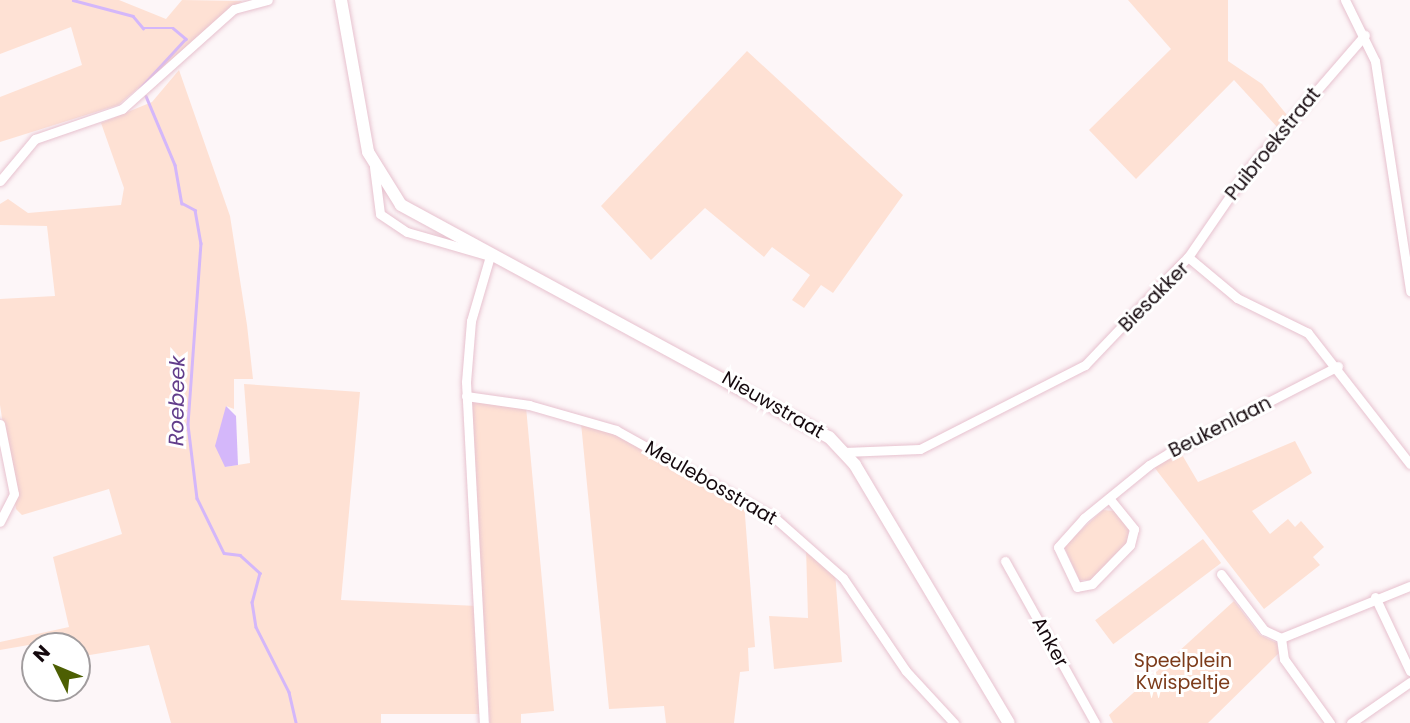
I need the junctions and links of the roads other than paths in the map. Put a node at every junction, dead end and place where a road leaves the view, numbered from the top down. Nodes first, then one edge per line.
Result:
1 (268, 0) edge
2 (341, 0) edge
3 (1345, 0) edge
4 (1364, 35) junction
5 (374, 167) junction
6 (0, 181) edge
7 (490, 256) junction
8 (1188, 257) junction
9 (1410, 291) edge
10 (1338, 366) junction
11 (466, 396) junction
12 (0, 424) edge
13 (844, 452) junction
14 (1410, 464) edge
15 (1109, 498) junction
16 (0, 522) edge
17 (1005, 561) dead end
18 (1221, 574) dead end
19 (1410, 586) edge
20 (1375, 597) junction
21 (1282, 638) junction
22 (1410, 671) edge
23 (1410, 682) edge
24 (484, 723) edge
25 (954, 723) edge
26 (1009, 723) edge
27 (1095, 723) edge
28 (1331, 723) edge
29 (1350, 723) edge

1 - 6 street
2 - 5 street, Nieuwstraat
3 - 4 street
4 - 8 street, Puibroekstraat
4 - 9 street
5 - 7 street, Nieuwstraat
5 - 7 street, Nieuwstraat
7 - 11 street
7 - 13 street, Nieuwstraat
8 - 10 street, Biesakker
8 - 13 street, Biesakker
10 - 14 street, Biesakker
10 - 15 street, Beukenlaan
11 - 24 street
11 - 25 street, Meulebosstraat
12 - 16 street
13 - 26 street, Nieuwstraat
15 - 15 street, Beukenlaan
17 - 27 street, Anker
18 - 21 street
19 - 20 street
20 - 21 street
20 - 22 street
21 - 28 street
23 - 29 street

